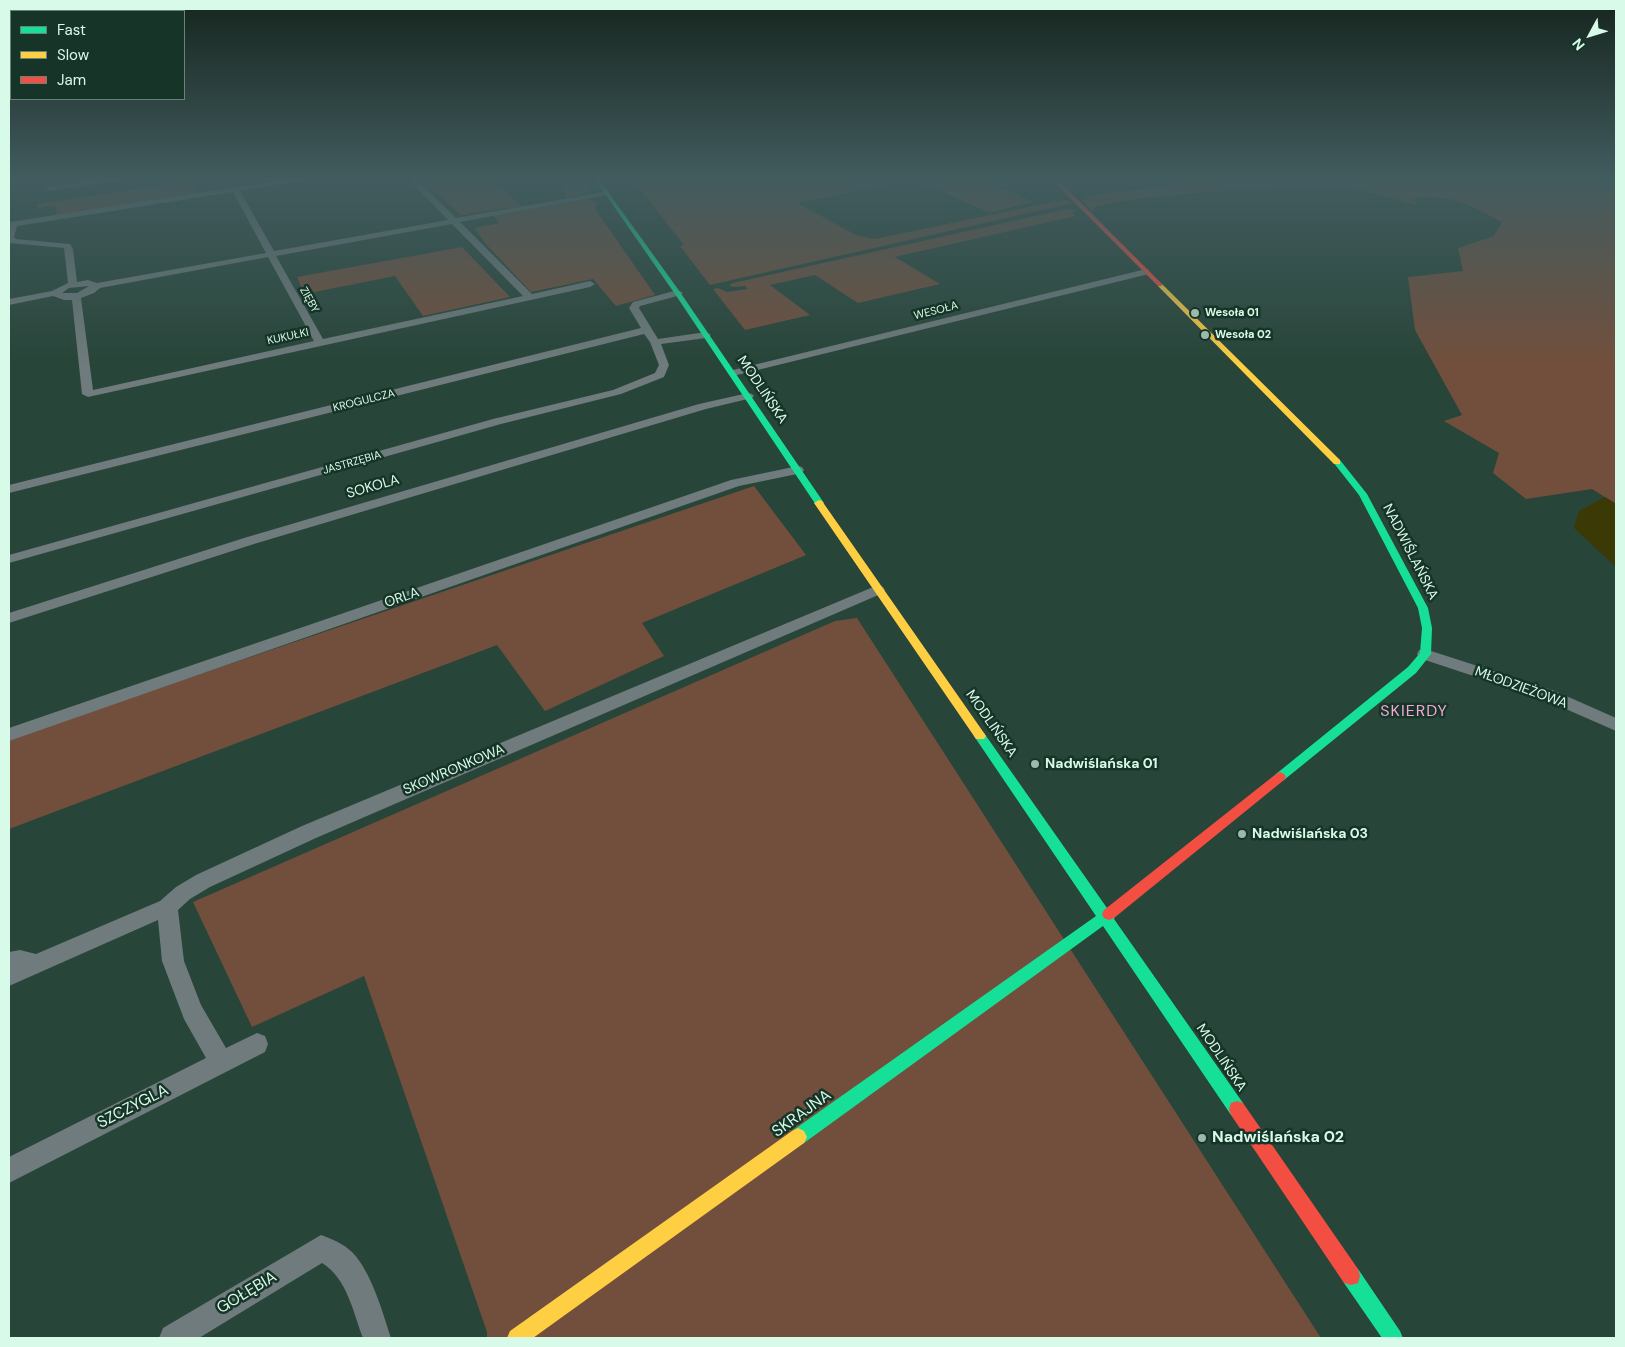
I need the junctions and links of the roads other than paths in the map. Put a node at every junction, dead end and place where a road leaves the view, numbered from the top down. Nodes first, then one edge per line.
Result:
1 (13, 241) edge
2 (263, 241) edge
3 (343, 241) edge
4 (474, 241) edge
5 (641, 241) edge
6 (1115, 241) edge
7 (270, 254) junction
8 (1146, 272) junction
9 (73, 284) junction
10 (590, 284) dead end
11 (96, 286) junction
12 (55, 293) junction
13 (678, 293) junction
14 (76, 296) junction
15 (530, 297) junction
16 (9, 302) edge
17 (647, 330) junction
18 (706, 335) junction
19 (655, 342) junction
20 (320, 343) junction
21 (733, 373) junction
22 (748, 396) junction
23 (798, 470) junction
24 (9, 489) edge
25 (9, 559) edge
26 (878, 590) junction
27 (9, 618) edge
28 (1425, 654) junction
29 (1616, 725) edge
30 (9, 734) edge
31 (167, 907) junction
32 (1106, 917) junction
33 (9, 962) edge
34 (37, 964) junction
35 (9, 976) edge
36 (257, 1044) dead end
37 (221, 1062) junction
38 (9, 1170) edge
39 (1390, 1337) edge
40 (173, 1338) edge
41 (377, 1338) edge
42 (517, 1338) edge

1 - 9 street
2 - 7 street, ZIĘBY
3 - 7 street
4 - 15 street
5 - 13 street, MODLIŃSKA
6 - 8 street, NADWIŚLAŃSKA
7 - 11 street
7 - 20 street, ZIĘBY
8 - 21 street, WESOŁA
8 - 28 street, NADWIŚLAŃSKA
9 - 11 street
9 - 12 street
10 - 15 street, KUKUŁKI
11 - 14 street
12 - 14 street
12 - 16 street
13 - 17 street
13 - 18 street, MODLIŃSKA
14 - 20 street, KUKUŁKI
15 - 20 street, KUKUŁKI
17 - 19 street, JASTRZĘBIA
17 - 24 street, KROGULCZA
18 - 19 street
18 - 21 street, MODLIŃSKA
19 - 25 street, JASTRZĘBIA
21 - 22 street, MODLIŃSKA
22 - 23 street, MODLIŃSKA
22 - 27 street, SOKOLA
23 - 26 street, MODLIŃSKA
23 - 30 street, ORLA
26 - 31 street, SKOWRONKOWA
26 - 32 street, MODLIŃSKA
28 - 29 street, MŁODZIEŻOWA
28 - 32 street
31 - 34 street, SKOWRONKOWA
31 - 37 street
32 - 39 street, MODLIŃSKA
32 - 42 street, SKRAJNA
33 - 34 street, SKOWRONKOWA
34 - 35 street, SKOWRONKOWA
36 - 37 street, SZCZYGLA
37 - 38 street, SZCZYGLA
40 - 41 street, GOŁĘBIA

